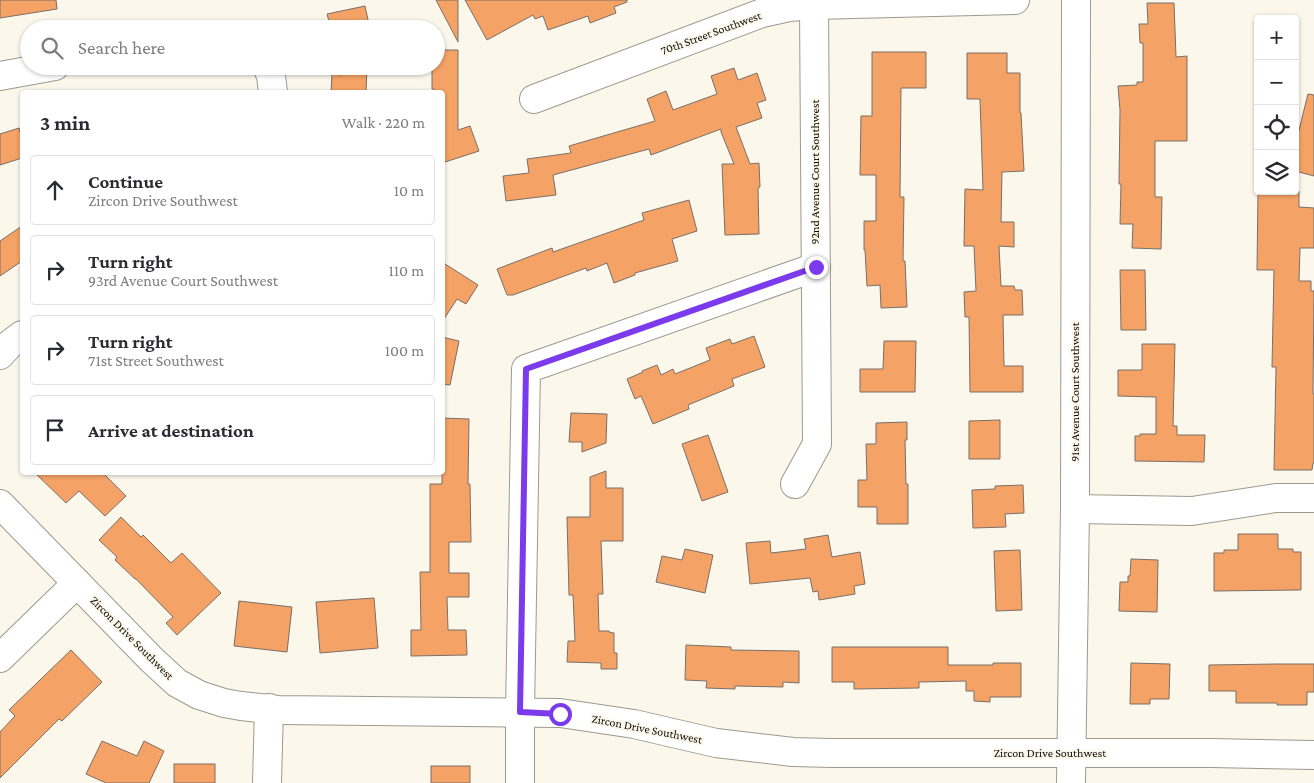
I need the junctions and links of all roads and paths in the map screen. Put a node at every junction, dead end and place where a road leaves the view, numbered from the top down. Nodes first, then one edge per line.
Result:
1 (1015, 0) edge
2 (1076, 0) edge
3 (814, 5) junction
4 (20, 72) edge
5 (270, 75) edge
6 (0, 76) edge
7 (273, 90) edge
8 (534, 99) dead end
9 (816, 267) junction
10 (20, 336) edge
11 (0, 354) edge
12 (795, 484) dead end
13 (1314, 498) edge
14 (0, 504) edge
15 (1075, 510) junction
16 (77, 583) junction
17 (0, 658) edge
18 (269, 708) junction
19 (520, 712) junction
20 (1071, 752) junction
21 (1314, 755) edge
22 (267, 783) edge
23 (520, 783) edge
24 (1071, 783) edge

1 - 3 street, 70th Street Southwest
2 - 15 street, 91st Avenue Court Southwest
3 - 8 street, 70th Street Southwest
3 - 9 street, 92nd Avenue Court Southwest
4 - 6 street
5 - 7 street
9 - 12 street, 92nd Avenue Court Southwest
9 - 19 street
10 - 11 street
13 - 15 street
14 - 16 street, Zircon Drive Southwest
15 - 20 street, 91st Avenue Court Southwest
16 - 17 street
16 - 18 street, Zircon Drive Southwest
18 - 19 street, Zircon Drive Southwest
18 - 22 street
19 - 20 street, Zircon Drive Southwest
19 - 23 street
20 - 21 street, Zircon Drive Southwest
20 - 24 street, 91st Avenue Court Southwest

